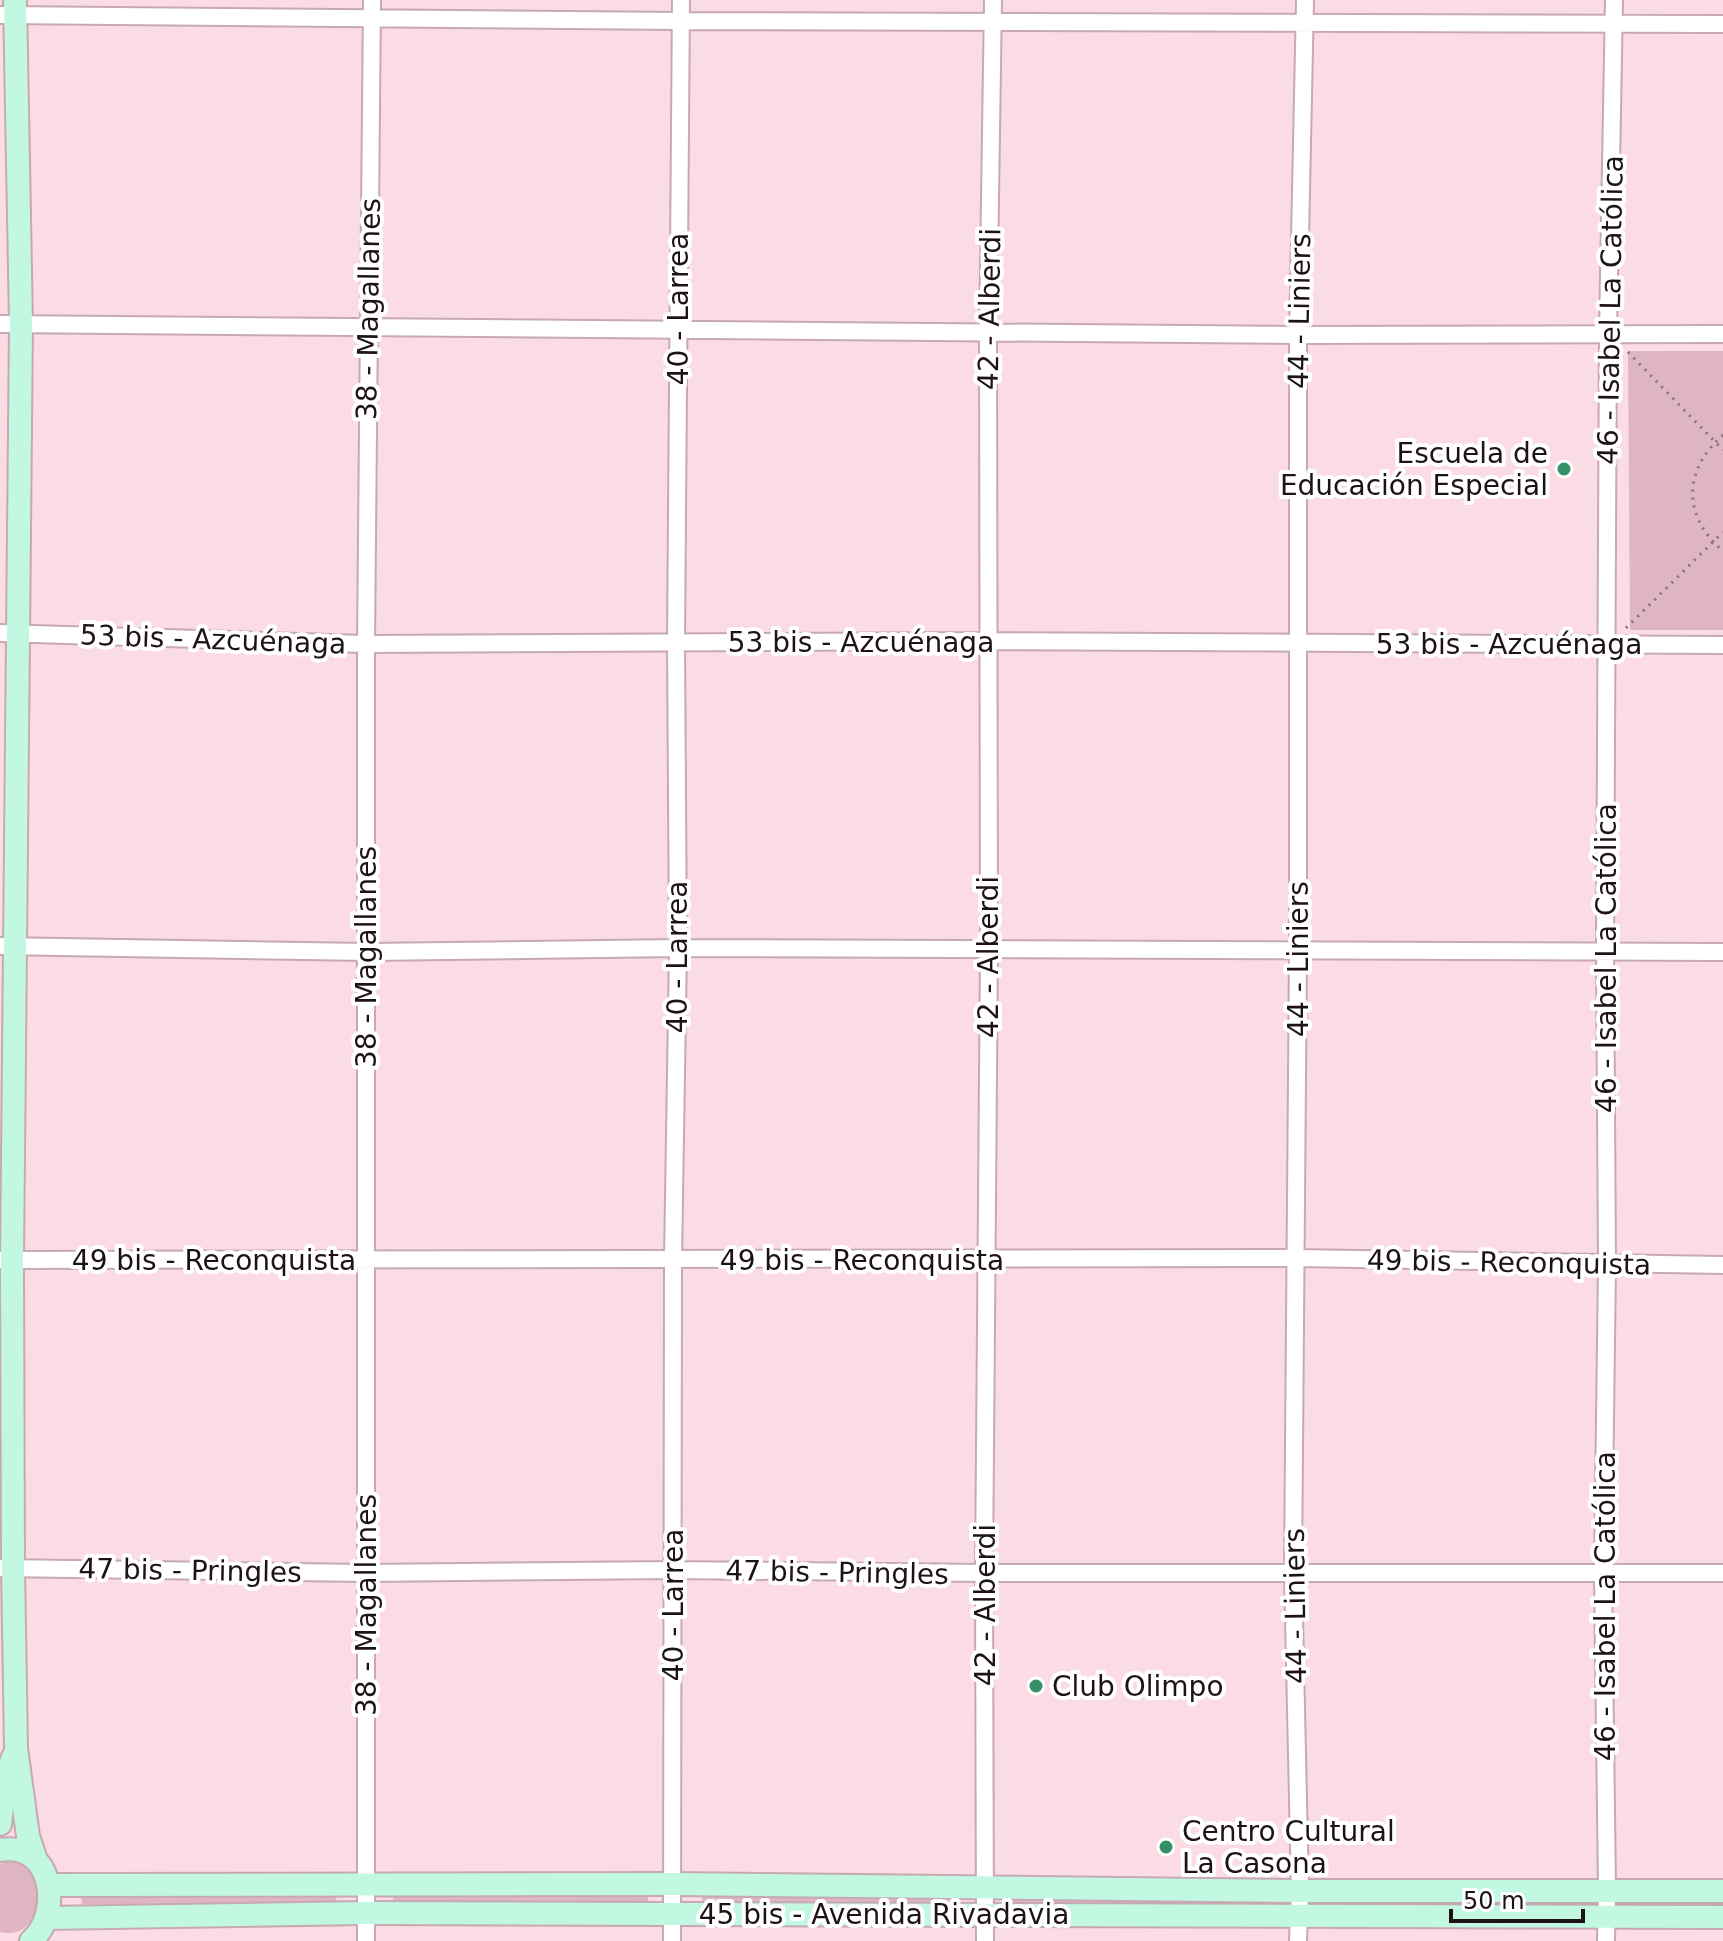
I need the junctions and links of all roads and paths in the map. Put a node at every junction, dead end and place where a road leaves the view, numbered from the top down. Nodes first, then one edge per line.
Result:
1 (681, 0) edge
2 (993, 0) edge
3 (1305, 0) edge
4 (1614, 0) edge
5 (372, 8) edge
6 (10, 10) edge
7 (681, 21) junction
8 (993, 21) junction
9 (1305, 22) junction
10 (1614, 24) junction
11 (1723, 24) edge
12 (10, 324) edge
13 (367, 328) junction
14 (678, 332) junction
15 (988, 332) junction
16 (1608, 332) junction
17 (1723, 334) edge
18 (1298, 335) junction
19 (1723, 435) edge
20 (1715, 442) junction
21 (1723, 450) edge
22 (1723, 532) edge
23 (1713, 542) junction
24 (1723, 551) edge
25 (8, 633) edge
26 (987, 641) junction
27 (676, 642) junction
28 (1298, 643) junction
29 (366, 644) junction
30 (1607, 645) junction
31 (1723, 645) edge
32 (8, 946) edge
33 (678, 948) junction
34 (989, 951) junction
35 (367, 952) junction
36 (1298, 952) junction
37 (1605, 952) junction
38 (1723, 952) edge
39 (1296, 1258) junction
40 (986, 1259) junction
41 (6, 1260) edge
42 (365, 1261) junction
43 (673, 1261) junction
44 (1607, 1265) junction
45 (1723, 1265) edge
46 (6, 1568) edge
47 (673, 1570) junction
48 (1293, 1572) junction
49 (366, 1573) junction
50 (984, 1573) junction
51 (1603, 1573) junction
52 (1723, 1573) edge
53 (16, 1748) junction
54 (0, 1824) edge
55 (0, 1850) edge
56 (36, 1860) junction
57 (674, 1884) junction
58 (48, 1885) junction
59 (365, 1887) junction
60 (986, 1887) junction
61 (1300, 1891) junction
62 (1607, 1891) junction
63 (1723, 1891) edge
64 (366, 1913) junction
65 (985, 1913) junction
66 (672, 1914) junction
67 (1606, 1916) junction
68 (1298, 1917) junction
69 (1723, 1917) edge
70 (46, 1918) junction
71 (32, 1940) edge
72 (366, 1941) edge
73 (672, 1941) edge
74 (985, 1941) edge
75 (1298, 1941) edge
76 (1606, 1941) edge

1 - 7 street, 40 - Larrea
2 - 8 street, 42 - Alberdi
3 - 9 street, 44 - Liniers
4 - 10 street, 46 - Isabel La Católica
5 - 6 street
5 - 7 street
5 - 13 street, 38 - Magallanes
6 - 12 main road
7 - 8 street
7 - 14 street, 40 - Larrea
8 - 9 street
8 - 15 street, 42 - Alberdi
9 - 10 street
9 - 18 street, 44 - Liniers
10 - 11 street
10 - 16 street, 46 - Isabel La Católica
12 - 13 street
12 - 25 main road
13 - 14 street
13 - 29 street, 38 - Magallanes
14 - 15 street
14 - 27 street, 40 - Larrea
15 - 18 street
15 - 26 street, 42 - Alberdi
16 - 17 street
16 - 18 street
16 - 20 path
16 - 30 street, 46 - Isabel La Católica
18 - 28 street, 44 - Liniers
19 - 20 path
20 - 21 path
20 - 23 path
22 - 23 path
23 - 24 path
23 - 30 path
25 - 29 street, 53 bis - Azcuénaga
25 - 32 main road
26 - 27 street, 53 bis - Azcuénaga
26 - 28 street, 53 bis - Azcuénaga
26 - 34 street, 42 - Alberdi
27 - 29 street, 53 bis - Azcuénaga
27 - 33 street, 40 - Larrea
28 - 30 street, 53 bis - Azcuénaga
28 - 36 street, 44 - Liniers
29 - 35 street, 38 - Magallanes
30 - 31 street, 53 bis - Azcuénaga
30 - 37 street, 46 - Isabel La Católica
32 - 35 street
32 - 41 main road
33 - 34 street
33 - 35 street
33 - 43 street, 40 - Larrea
34 - 36 street
34 - 40 street, 42 - Alberdi
35 - 42 street, 38 - Magallanes
36 - 37 street
36 - 39 street, 44 - Liniers
37 - 38 street
37 - 44 street, 46 - Isabel La Católica
39 - 40 street, 49 bis - Reconquista
39 - 44 street, 49 bis - Reconquista
39 - 48 street, 44 - Liniers
40 - 43 street, 49 bis - Reconquista
40 - 50 street, 42 - Alberdi
41 - 42 street, 49 bis - Reconquista
41 - 46 main road
42 - 43 street, 49 bis - Reconquista
42 - 49 street, 38 - Magallanes
43 - 47 street, 40 - Larrea
44 - 45 street, 49 bis - Reconquista
44 - 51 street, 46 - Isabel La Católica
46 - 49 street, 47 bis - Pringles
46 - 53 main road
47 - 49 street, 47 bis - Pringles
47 - 50 street, 47 bis - Pringles
47 - 57 street, 40 - Larrea
48 - 50 street, 47 bis - Pringles
48 - 51 street, 47 bis - Pringles
48 - 61 street, 44 - Liniers
49 - 59 street, 38 - Magallanes
50 - 60 street, 42 - Alberdi
51 - 52 street, 47 bis - Pringles
51 - 62 street, 46 - Isabel La Católica
53 - 54 main road
53 - 56 main road
55 - 56 main road
56 - 58 main road
57 - 59 main road, 45 bis - Avenida Rivadavia
57 - 60 main road, 45 bis - Avenida Rivadavia
57 - 66 street, 40 - Larrea
58 - 59 main road, 45 bis - Avenida Rivadavia
58 - 70 main road
59 - 64 street, 38 - Magallanes
60 - 61 main road, 45 bis - Avenida Rivadavia
60 - 65 street, 42 - Alberdi
61 - 62 main road, 45 bis - Avenida Rivadavia
61 - 68 street, 44 - Liniers
62 - 63 main road, 45 bis - Avenida Rivadavia
62 - 67 street, 46 - Isabel La Católica
64 - 66 main road, 45 bis - Avenida Rivadavia
64 - 70 main road, 45 bis - Avenida Rivadavia
64 - 72 street, 38 - Magallanes
65 - 66 main road, 45 bis - Avenida Rivadavia
65 - 68 main road, 45 bis - Avenida Rivadavia
65 - 74 street, 42 - Alberdi
66 - 73 street, 40 - Larrea
67 - 68 main road, 45 bis - Avenida Rivadavia
67 - 69 main road, 45 bis - Avenida Rivadavia
67 - 76 street, 46 - Isabel La Católica
68 - 75 street, 44 - Liniers
70 - 71 main road

